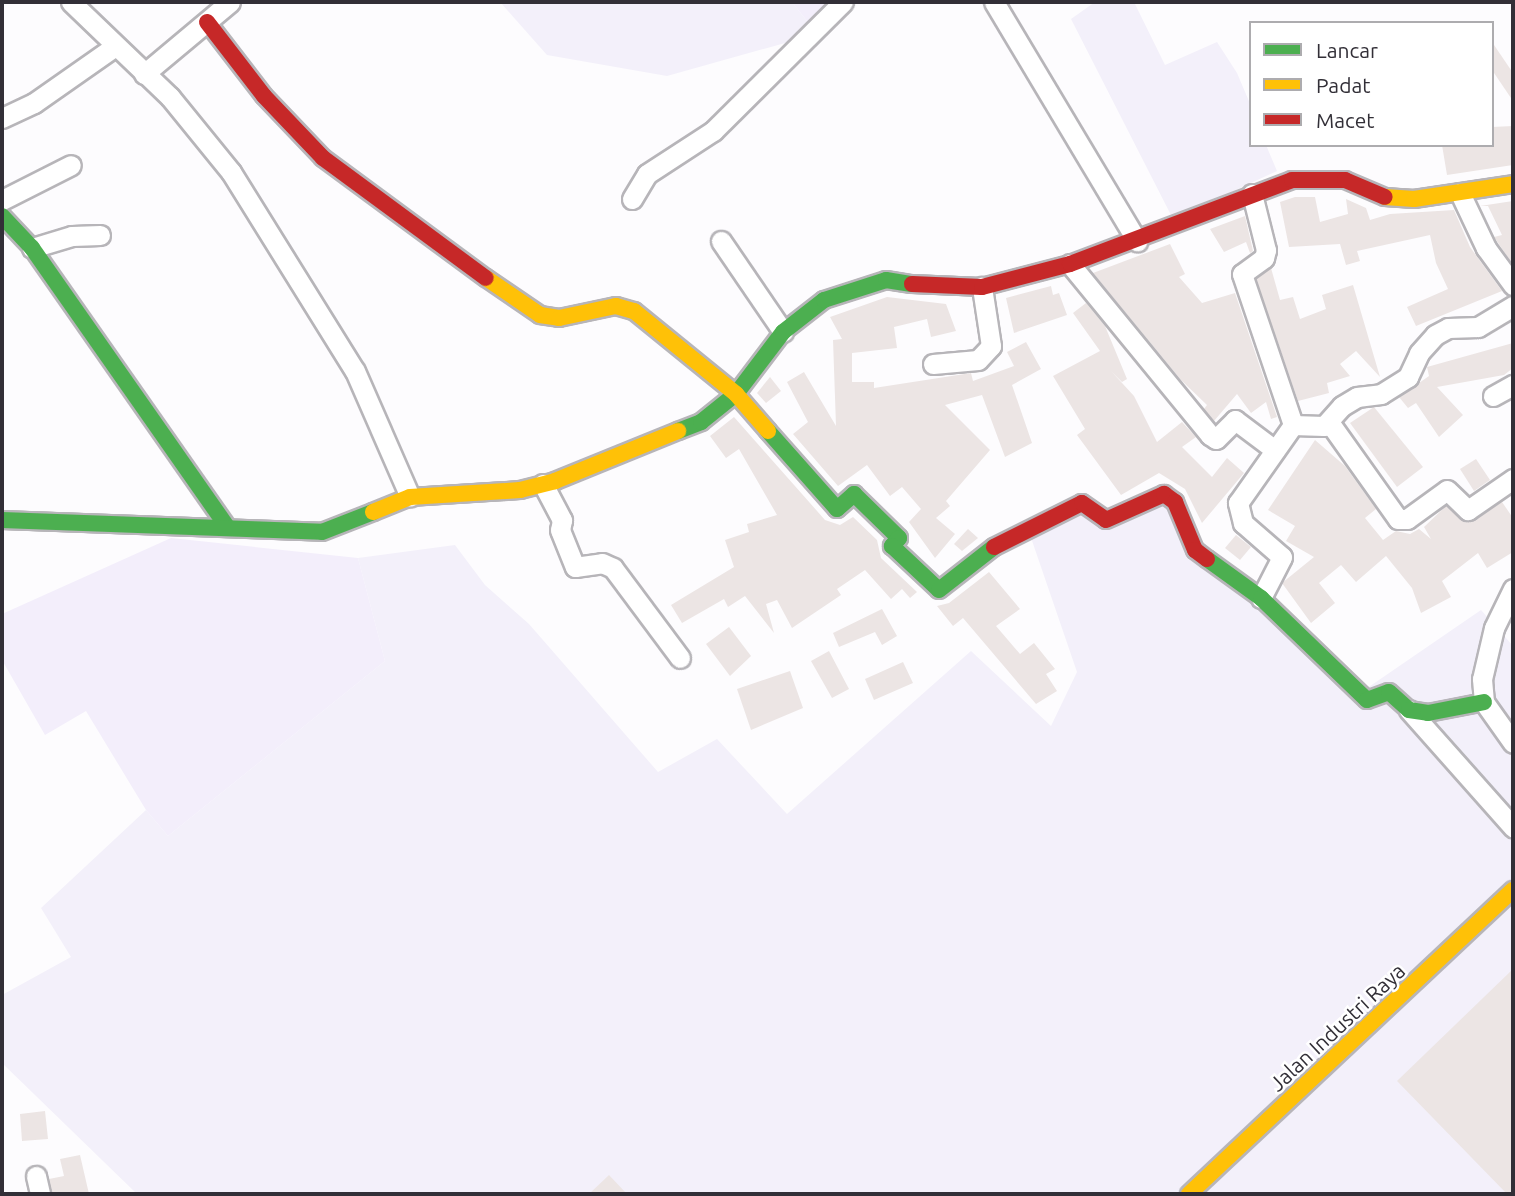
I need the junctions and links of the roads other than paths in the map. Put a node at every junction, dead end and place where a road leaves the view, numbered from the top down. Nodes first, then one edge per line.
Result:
1 (71, 2) edge
2 (230, 2) edge
3 (843, 2) edge
4 (993, 2) edge
5 (207, 22) junction
6 (114, 47) junction
7 (144, 74) junction
8 (2, 118) edge
9 (71, 165) dead end
10 (1513, 184) edge
11 (1460, 193) junction
12 (1251, 194) junction
13 (632, 199) dead end
14 (2, 200) edge
15 (2, 216) edge
16 (100, 235) dead end
17 (721, 241) dead end
18 (1137, 241) junction
19 (32, 248) junction
20 (1070, 264) junction
21 (1513, 285) edge
22 (982, 287) junction
23 (1513, 306) edge
24 (783, 332) junction
25 (933, 364) dead end
26 (1513, 385) edge
27 (736, 394) junction
28 (1493, 396) dead end
29 (1329, 422) junction
30 (1293, 425) junction
31 (1275, 450) junction
32 (1513, 479) edge
33 (543, 484) junction
34 (410, 497) junction
35 (2, 520) edge
36 (227, 527) junction
37 (1513, 589) edge
38 (1261, 598) junction
39 (680, 658) dead end
40 (1484, 702) junction
41 (1409, 710) junction
42 (1513, 743) edge
43 (1513, 827) edge
44 (1513, 890) edge
45 (1189, 1194) edge

1 - 6 street
2 - 5 street
3 - 13 street
4 - 18 street
5 - 7 street
5 - 27 street
6 - 7 street
6 - 8 street
7 - 34 street
9 - 14 street
10 - 11 street
11 - 12 street
11 - 21 street
12 - 18 street
12 - 30 street
15 - 19 street
16 - 19 street
17 - 24 street
18 - 20 street
19 - 36 street
20 - 22 street
20 - 31 street
22 - 24 street
22 - 25 street
23 - 29 street
24 - 27 street
26 - 28 street
27 - 33 street
27 - 38 street
29 - 30 street
29 - 32 street
30 - 31 street
31 - 38 street
33 - 34 street
33 - 39 street
34 - 36 street
35 - 36 street
37 - 40 street
38 - 41 street
40 - 41 street
40 - 42 street
41 - 43 street
44 - 45 street, Jalan Industri Raya

